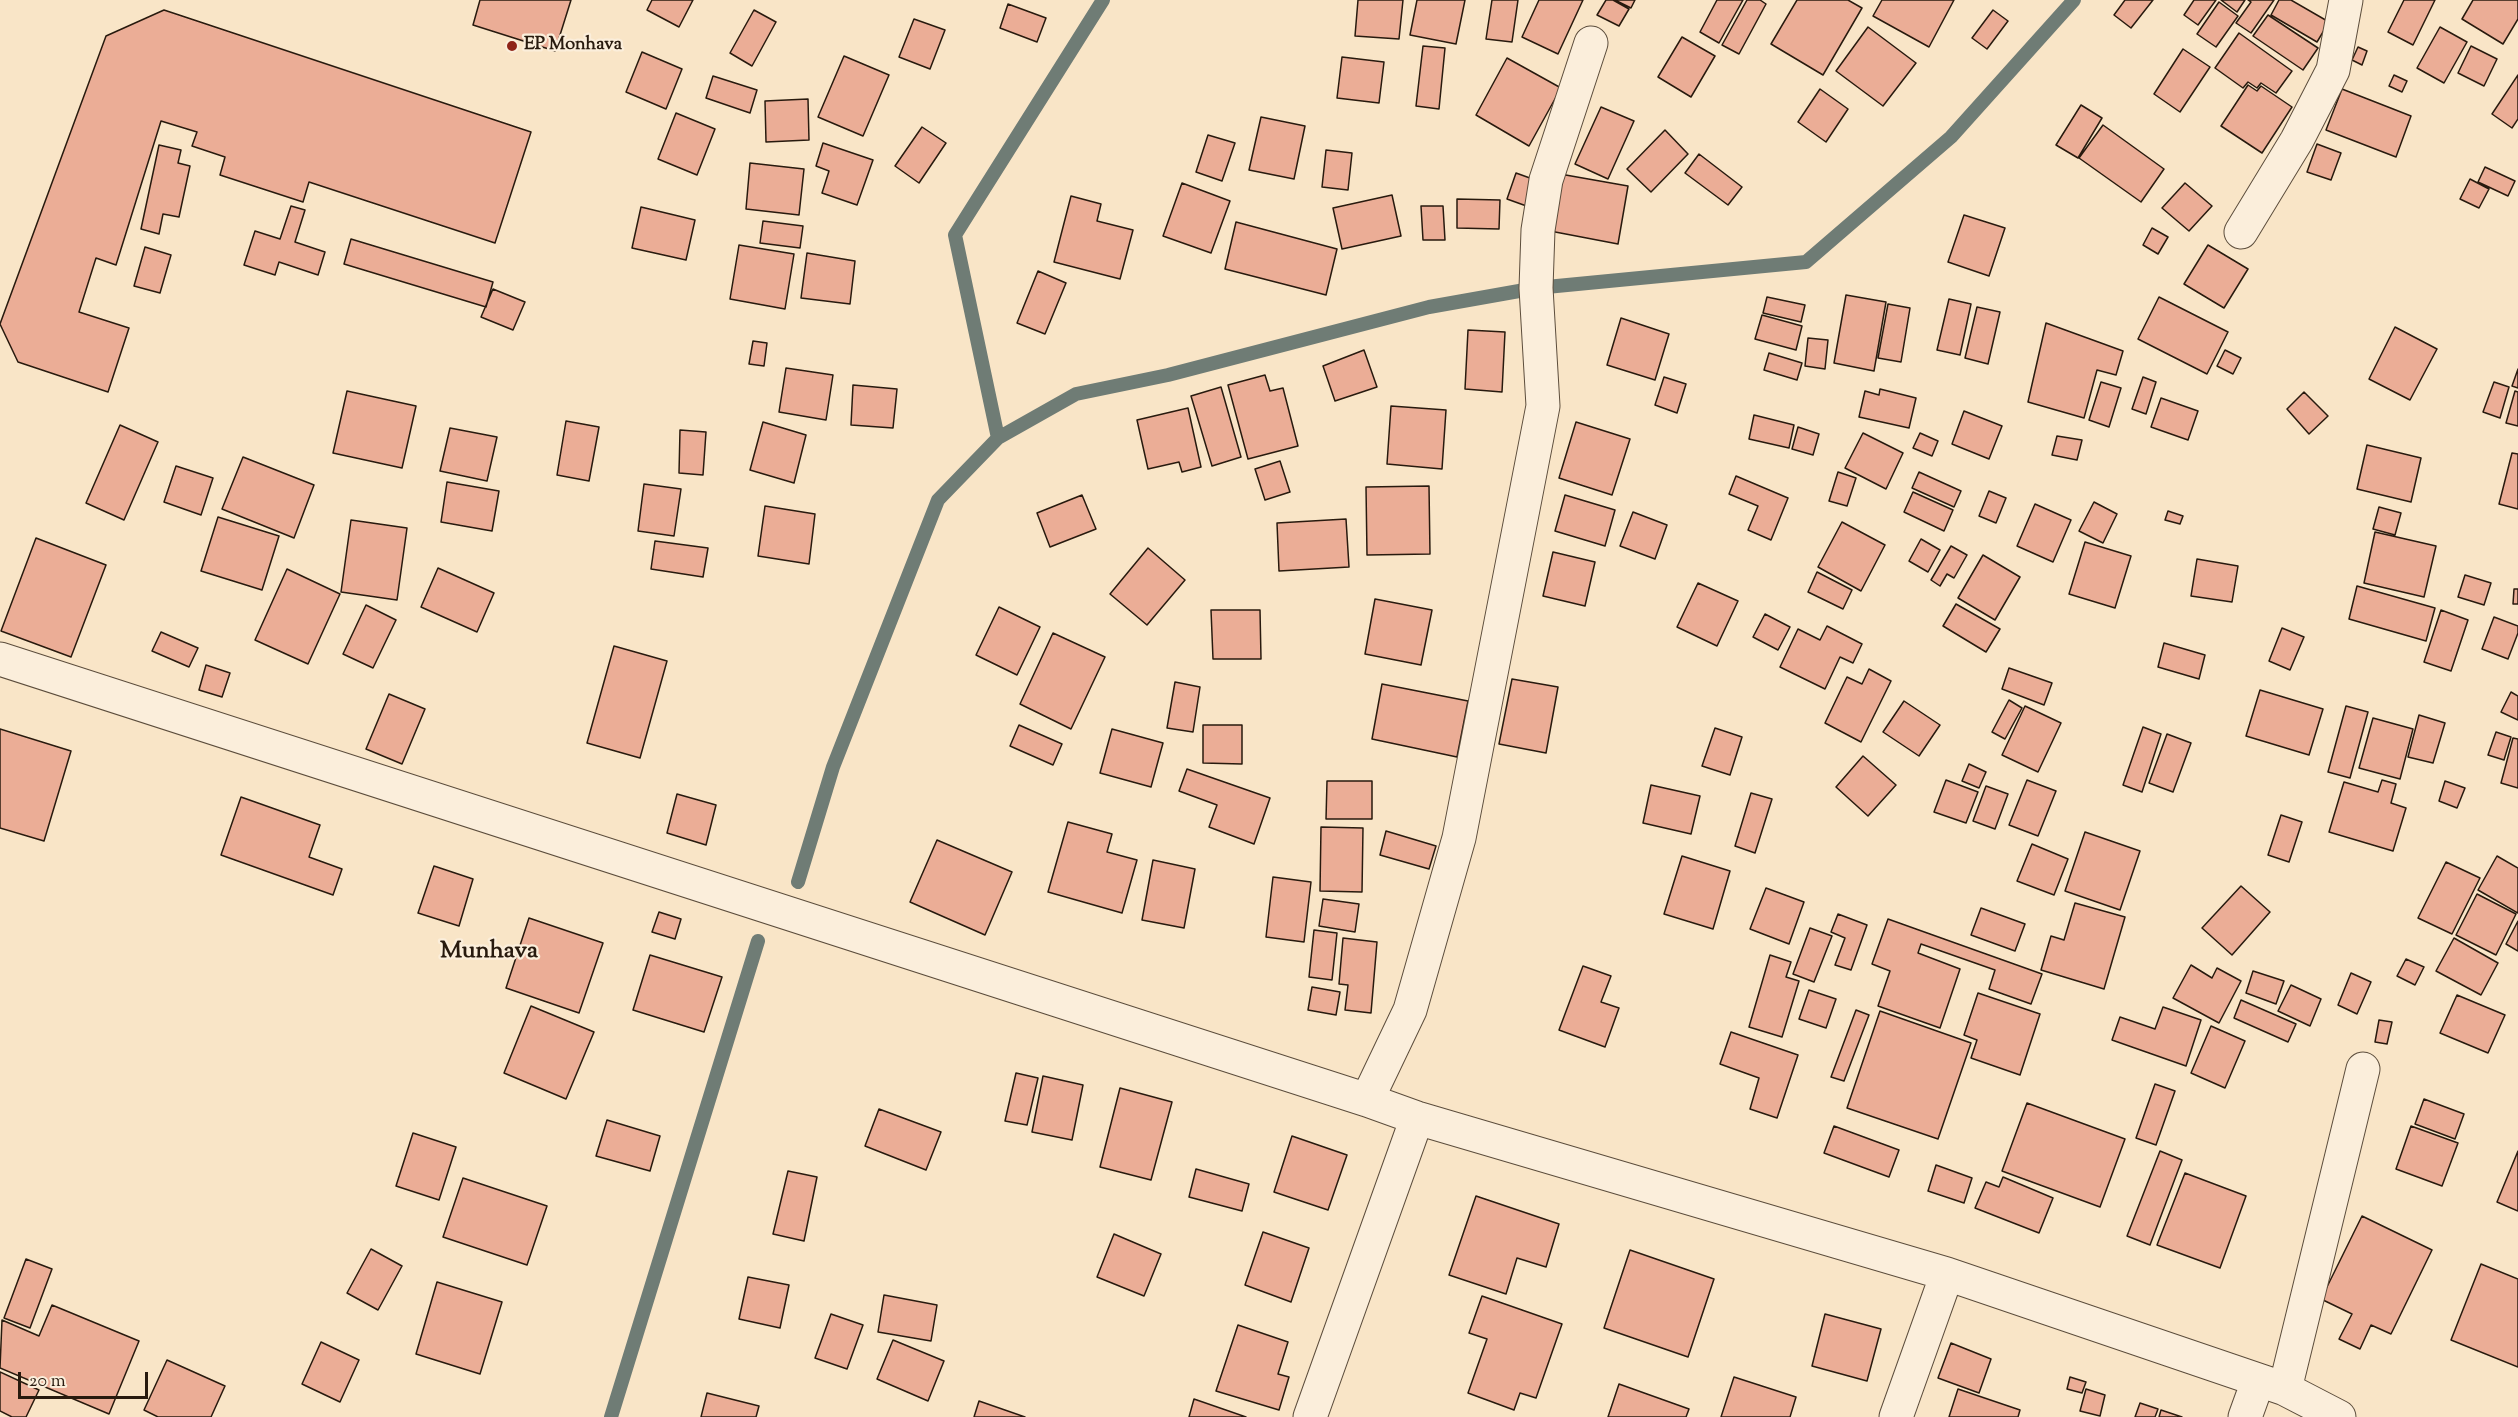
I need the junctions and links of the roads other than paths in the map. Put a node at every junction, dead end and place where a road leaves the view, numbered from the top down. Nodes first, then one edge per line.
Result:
1 (2346, 0) edge
2 (1591, 43) dead end
3 (2241, 232) dead end
4 (0, 659) edge
5 (2363, 1069) dead end
6 (1367, 1100) junction
7 (1417, 1118) junction
8 (1947, 1274) junction
9 (2271, 1385) junction
10 (1310, 1417) edge
11 (1896, 1417) edge
12 (2245, 1417) edge
13 (2339, 1417) edge

1 - 3 street
2 - 6 street
4 - 6 street
5 - 9 street
6 - 7 street
7 - 8 street
7 - 10 street
8 - 9 street
8 - 11 street
9 - 12 street
9 - 13 street

